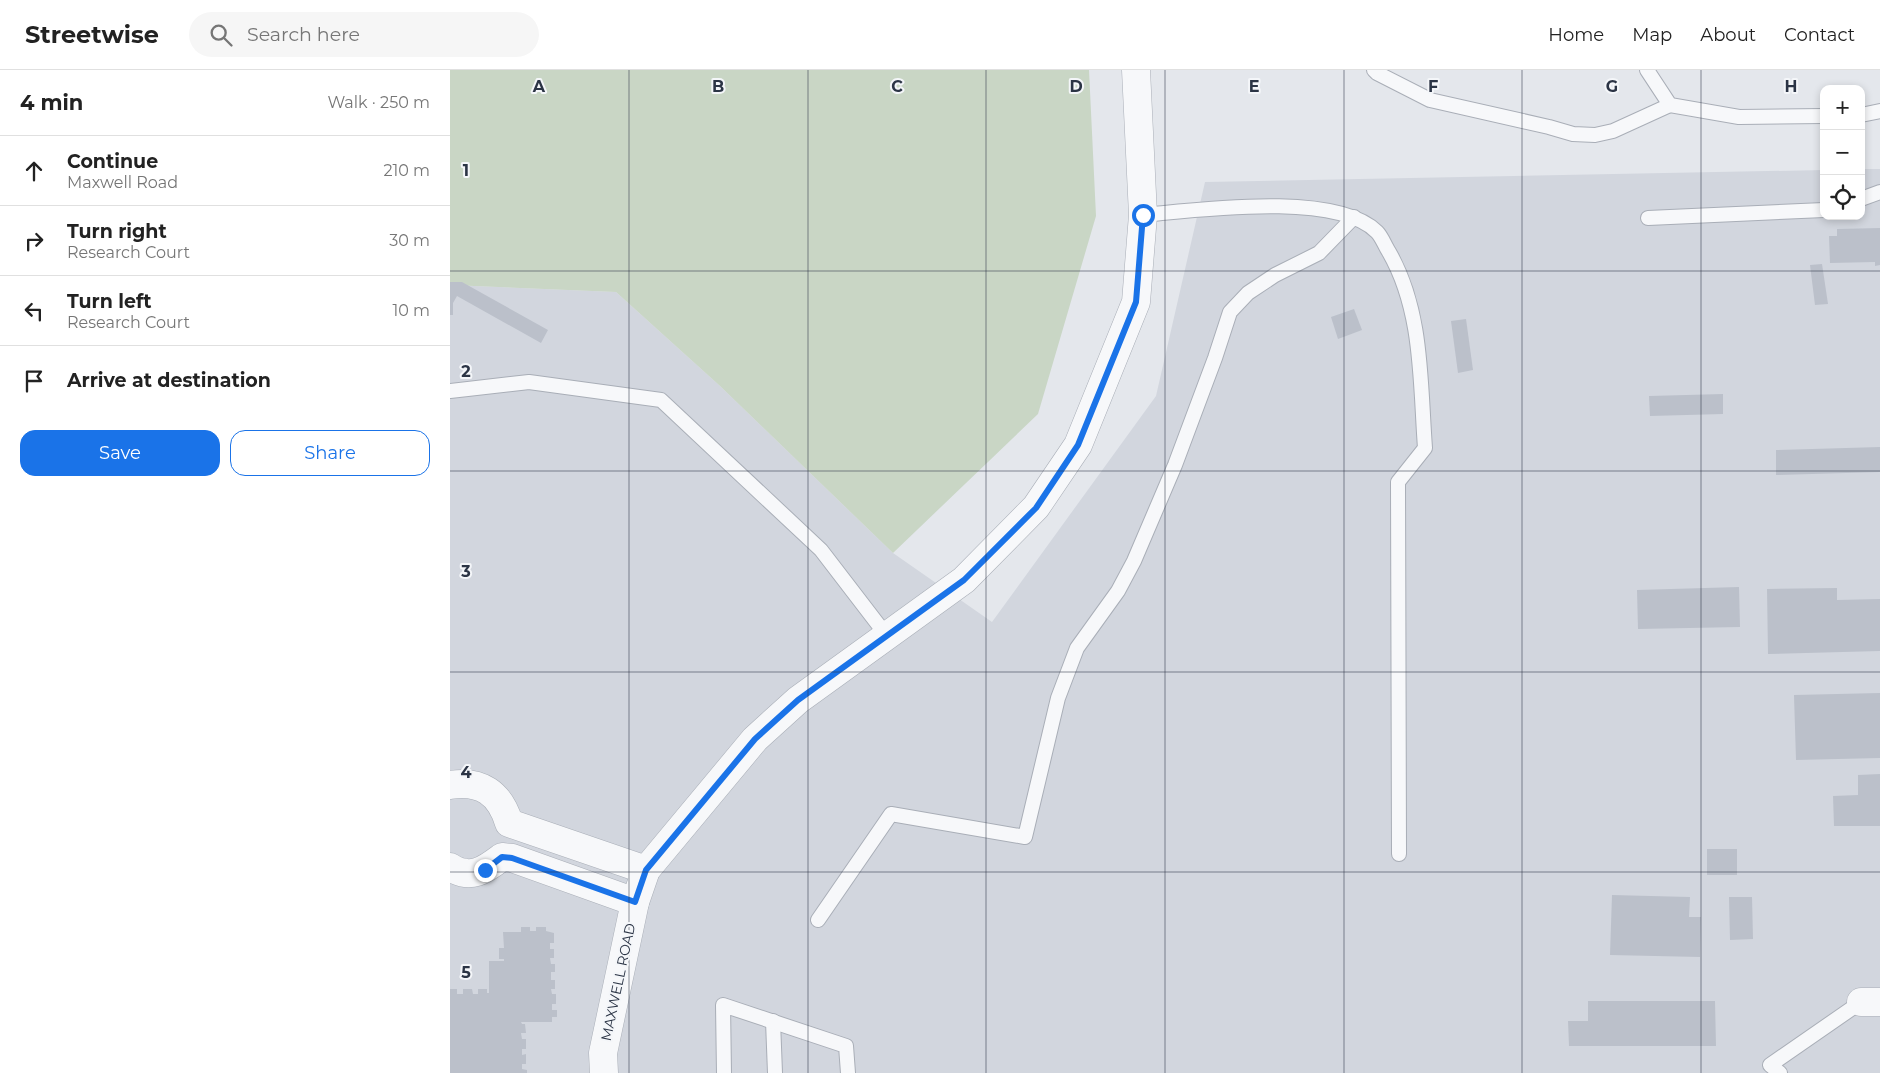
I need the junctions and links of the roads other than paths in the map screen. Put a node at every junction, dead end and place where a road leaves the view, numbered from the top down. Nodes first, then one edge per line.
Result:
1 (1136, 70) edge
2 (1374, 70) edge
3 (1647, 70) edge
4 (1670, 105) junction
5 (1880, 111) edge
6 (1865, 113) edge
7 (1820, 116) edge
8 (1880, 192) edge
9 (1865, 198) edge
10 (1820, 210) edge
11 (1143, 215) junction
12 (1354, 217) junction
13 (1648, 218) dead end
14 (450, 391) edge
15 (887, 636) junction
16 (450, 785) edge
17 (1399, 854) dead end
18 (450, 867) edge
19 (646, 870) junction
20 (635, 902) junction
21 (818, 920) dead end
22 (1871, 1002) edge
23 (773, 1021) junction
24 (604, 1073) edge
25 (724, 1073) edge
26 (775, 1073) edge
27 (848, 1073) edge
28 (1780, 1073) edge

1 - 11 street, MAXWELL ROAD
2 - 4 lane
3 - 4 lane
4 - 7 lane
5 - 6 lane
8 - 9 lane
10 - 13 lane
11 - 12 lane
11 - 15 street, MAXWELL ROAD
12 - 17 lane
12 - 21 lane
14 - 15 lane
15 - 19 street, MAXWELL ROAD
16 - 19 street
18 - 20 street
19 - 20 street, MAXWELL ROAD
20 - 24 street, MAXWELL ROAD
22 - 28 lane
23 - 25 lane
23 - 26 lane
23 - 27 lane

